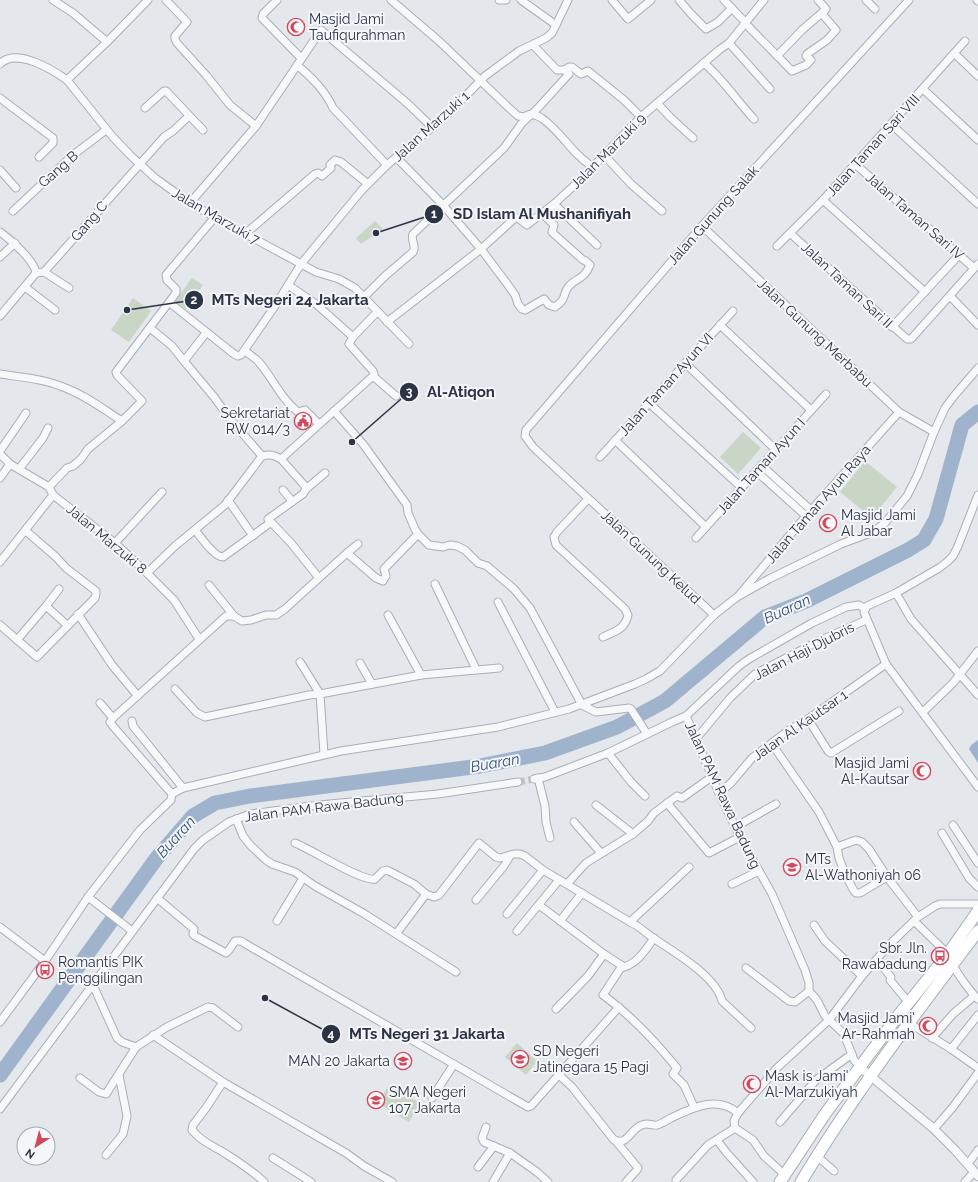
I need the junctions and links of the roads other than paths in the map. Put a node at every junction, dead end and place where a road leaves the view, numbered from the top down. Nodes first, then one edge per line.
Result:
1 (53, 0) edge
2 (148, 0) edge
3 (166, 0) edge
4 (277, 0) edge
5 (391, 0) edge
6 (499, 0) edge
7 (506, 0) edge
8 (521, 0) edge
9 (568, 0) edge
10 (612, 0) edge
11 (652, 0) edge
12 (679, 0) edge
13 (724, 0) edge
14 (764, 0) edge
15 (866, 0) edge
16 (908, 0) edge
17 (821, 6) edge
18 (732, 8) junction
19 (875, 9) dead end
20 (745, 22) junction
21 (556, 25) junction
22 (965, 41) dead end
23 (107, 42) junction
24 (728, 43) junction
25 (533, 45) junction
26 (955, 54) junction
27 (778, 56) junction
28 (301, 58) junction
29 (704, 63) junction
30 (0, 64) edge
31 (297, 65) junction
32 (565, 70) junction
33 (978, 76) edge
34 (68, 80) junction
35 (481, 80) junction
36 (770, 89) dead end
37 (923, 89) junction
38 (0, 98) edge
39 (657, 103) junction
40 (145, 108) dead end
41 (532, 114) junction
42 (189, 116) junction
43 (641, 117) junction
44 (754, 119) dead end
45 (891, 124) junction
46 (256, 126) junction
47 (431, 126) junction
48 (106, 130) junction
49 (203, 130) dead end
50 (693, 138) dead end
51 (978, 140) edge
52 (604, 155) junction
53 (39, 157) dead end
54 (397, 158) junction
55 (139, 163) junction
56 (855, 164) junction
57 (387, 165) junction
58 (592, 168) junction
59 (0, 170) edge
60 (368, 184) junction
61 (16, 188) dead end
62 (823, 200) junction
63 (190, 202) junction
64 (554, 204) junction
65 (978, 204) edge
66 (443, 205) junction
67 (662, 210) dead end
68 (13, 211) dead end
69 (542, 213) junction
70 (215, 217) junction
71 (702, 226) junction
72 (0, 232) edge
73 (245, 234) junction
74 (790, 234) junction
75 (15, 243) junction
76 (596, 245) dead end
77 (777, 246) dead end
78 (481, 249) junction
79 (959, 255) junction
80 (0, 257) edge
81 (301, 264) junction
82 (976, 266) edge
83 (44, 272) junction
84 (36, 273) junction
85 (288, 285) junction
86 (25, 287) junction
87 (69, 288) dead end
88 (924, 292) junction
89 (950, 296) junction
90 (364, 297) junction
91 (170, 303) junction
92 (55, 310) dead end
93 (733, 311) dead end
94 (377, 312) junction
95 (0, 316) edge
96 (387, 322) junction
97 (978, 325) edge
98 (720, 326) junction
99 (892, 327) junction
100 (150, 328) junction
101 (206, 333) junction
102 (353, 337) junction
103 (409, 344) dead end
104 (245, 350) junction
105 (184, 361) junction
106 (686, 363) junction
107 (978, 368) edge
108 (0, 374) edge
109 (373, 376) junction
110 (826, 394) dead end
111 (396, 396) dead end
112 (649, 403) junction
113 (334, 410) junction
114 (811, 410) junction
115 (899, 412) junction
116 (26, 413) dead end
117 (122, 421) junction
118 (319, 424) junction
119 (48, 428) dead end
120 (934, 432) junction
121 (526, 436) joint
122 (615, 440) junction
123 (0, 450) edge
124 (776, 450) junction
125 (0, 454) edge
126 (262, 456) junction
127 (600, 457) dead end
128 (281, 459) junction
129 (10, 464) junction
130 (762, 465) junction
131 (19, 469) junction
132 (756, 471) junction
133 (325, 473) dead end
134 (0, 478) edge
135 (49, 488) junction
136 (742, 488) junction
137 (306, 489) junction
138 (283, 490) dead end
139 (162, 492) dead end
140 (53, 495) junction
141 (978, 495) edge
142 (588, 499) junction
143 (228, 500) junction
144 (292, 501) junction
145 (811, 510) junction
146 (806, 516) junction
147 (270, 523) junction
148 (706, 527) junction
149 (195, 530) junction
150 (26, 531) junction
151 (418, 534) junction
152 (253, 536) junction
153 (696, 538) dead end
154 (115, 543) junction
155 (358, 544) dead end
156 (347, 553) junction
157 (0, 562) edge
158 (147, 573) junction
159 (319, 578) junction
160 (435, 584) dead end
161 (209, 585) dead end
162 (59, 589) dead end
163 (896, 593) junction
164 (737, 597) junction
165 (498, 602) dead end
166 (46, 606) junction
167 (864, 610) junction
168 (78, 614) junction
169 (388, 615) dead end
170 (714, 615) junction
171 (234, 616) junction
172 (866, 620) junction
173 (0, 625) edge
174 (67, 625) junction
175 (603, 636) dead end
176 (199, 639) junction
177 (17, 640) junction
178 (978, 651) edge
179 (300, 662) dead end
180 (360, 663) dead end
181 (886, 664) junction
182 (499, 668) dead end
183 (476, 669) junction
184 (960, 674) junction
185 (421, 675) junction
186 (372, 684) junction
187 (175, 689) dead end
188 (320, 694) junction
189 (137, 695) junction
190 (978, 695) edge
191 (100, 703) dead end
192 (582, 705) junction
193 (899, 711) dead end
194 (555, 712) junction
195 (923, 712) junction
196 (686, 716) junction
197 (113, 718) junction
198 (808, 719) junction
199 (132, 721) dead end
200 (647, 734) junction
201 (696, 739) junction
202 (772, 744) junction
203 (608, 753) junction
204 (324, 754) junction
205 (713, 776) junction
206 (518, 782) tunnel mouth
207 (978, 787) edge
208 (184, 788) junction
209 (719, 793) junction
210 (172, 794) junction
211 (645, 796) dead end
212 (667, 804) junction
213 (776, 804) dead end
214 (596, 805) dead end
215 (236, 819) junction
216 (574, 822) dead end
217 (953, 825) dead end
218 (735, 827) junction
219 (942, 833) dead end
220 (633, 834) junction
221 (740, 837) junction
222 (550, 838) dead end
223 (295, 843) dead end
224 (837, 847) junction
225 (601, 853) junction
226 (510, 856) junction
227 (978, 863) edge
228 (689, 867) dead end
229 (543, 870) junction
230 (759, 871) junction
231 (887, 877) junction
232 (303, 878) junction
233 (559, 880) junction
234 (567, 884) junction
235 (732, 884) dead end
236 (978, 888) edge
237 (582, 893) junction
238 (426, 894) junction
239 (89, 898) junction
240 (157, 898) junction
241 (476, 900) dead end
242 (978, 904) edge
243 (539, 905) junction
244 (978, 911) edge
245 (507, 914) dead end
246 (916, 919) junction
247 (560, 921) junction
248 (277, 922) dead end
249 (630, 922) junction
250 (814, 925) dead end
251 (130, 930) junction
252 (1, 931) edge
253 (517, 931) dead end
254 (978, 931) edge
255 (396, 934) junction
256 (654, 938) junction
257 (604, 954) junction
258 (948, 954) junction
259 (877, 960) junction
260 (45, 961) junction
261 (953, 964) junction
262 (622, 966) junction
263 (746, 968) dead end
264 (456, 972) dead end
265 (862, 976) junction
266 (93, 985) junction
267 (809, 991) junction
268 (976, 998) edge
269 (909, 1003) junction
270 (619, 1007) junction
271 (556, 1009) dead end
272 (978, 1014) edge
273 (829, 1020) junction
274 (0, 1022) edge
275 (909, 1023) junction
276 (238, 1026) dead end
277 (751, 1028) dead end
278 (153, 1035) junction
279 (932, 1038) junction
280 (136, 1047) junction
281 (951, 1049) junction
282 (852, 1054) junction
283 (454, 1064) junction
284 (860, 1068) junction
285 (978, 1068) edge
286 (978, 1073) edge
287 (558, 1074) junction
288 (119, 1075) junction
289 (871, 1076) junction
290 (80, 1078) dead end
291 (222, 1082) junction
292 (432, 1098) dead end
293 (694, 1107) junction
294 (0, 1109) edge
295 (738, 1113) junction
296 (780, 1122) dead end
297 (486, 1127) dead end
298 (735, 1128) junction
299 (934, 1129) junction
300 (614, 1140) junction
301 (717, 1140) junction
302 (494, 1146) junction
303 (978, 1150) edge
304 (510, 1153) junction
305 (106, 1155) dead end
306 (817, 1156) junction
307 (273, 1158) dead end
308 (968, 1164) junction
309 (478, 1167) dead end
310 (834, 1171) dead end
311 (976, 1174) edge
312 (783, 1178) edge
313 (676, 1180) dead end
314 (264, 1182) edge
315 (311, 1182) edge
316 (392, 1182) edge
317 (493, 1182) edge
318 (548, 1182) edge
319 (626, 1182) edge
320 (754, 1182) edge
321 (801, 1182) edge
322 (965, 1182) edge

1 - 23 street
2 - 23 street
3 - 46 street
4 - 28 street
5 - 35 street
6 - 7 street
8 - 21 street
9 - 21 street, Jalan Marzuki 1
10 - 11 street
12 - 18 street
13 - 18 street
14 - 20 street, Jalan Marzuki 9
15 - 19 street
16 - 71 street, Jalan Gunung Salak
17 - 27 street
17 - 27 street
18 - 20 street
20 - 24 street, Jalan Marzuki 9
20 - 27 street
21 - 25 street, Jalan Marzuki 1
22 - 26 street, Jalan Taman Sari VIII
23 - 34 street
24 - 29 street, Jalan Marzuki 9
24 - 36 street
25 - 32 street
25 - 35 street, Jalan Marzuki 1
26 - 33 street
26 - 37 street, Jalan Taman Sari VIII
28 - 31 street
28 - 47 street
29 - 39 street, Jalan Marzuki 9
29 - 44 street
30 - 34 street, Jalan Marzuki 7
31 - 46 street
31 - 57 street
32 - 41 street
32 - 43 street
34 - 48 street, Jalan Marzuki 7
35 - 41 street
35 - 47 street, Jalan Marzuki 1
37 - 45 street, Jalan Taman Sari VIII
37 - 51 street
38 - 53 street
39 - 43 street, Jalan Marzuki 9
39 - 50 street
40 - 42 street
41 - 58 street
41 - 66 street
42 - 49 street
42 - 55 street, Gang C
43 - 52 street, Jalan Marzuki 9
45 - 56 street, Jalan Taman Sari VIII
45 - 65 street
46 - 63 street
47 - 54 street, Jalan Marzuki 1
48 - 55 street, Jalan Marzuki 7
48 - 68 street, Gang B
52 - 58 street, Jalan Marzuki 9
52 - 67 street
54 - 57 street, Jalan Marzuki 1
54 - 66 street
55 - 63 street, Jalan Marzuki 7
55 - 83 street, Gang C
56 - 62 street, Jalan Taman Sari VIII
56 - 79 street, Jalan Taman Sari IV
57 - 60 street, Jalan Marzuki 1
58 - 64 street, Jalan Marzuki 9
59 - 61 street
60 - 73 street
60 - 81 street, Jalan Marzuki 1
62 - 74 street, Jalan Taman Sari VIII
62 - 88 street
63 - 70 street, Jalan Marzuki 7
64 - 69 street, Jalan Marzuki 9
64 - 76 street
66 - 78 street
66 - 90 street
69 - 78 street, Jalan Marzuki 9
69 - 78 street
70 - 73 street, Jalan Marzuki 7
70 - 91 street
71 - 115 street, Jalan Gunung Merbabu
71 - 121 street, Jalan Gunung Salak
72 - 75 street
73 - 81 street, Jalan Marzuki 7
74 - 77 street, Jalan Taman Sari VIII
74 - 99 street, Jalan Taman Sari II
75 - 80 street
75 - 84 street
78 - 96 street, Jalan Marzuki 9
79 - 82 street, Jalan Taman Sari IV
79 - 88 street
81 - 85 street, Jalan Marzuki 1
81 - 90 street, Jalan Marzuki 7
82 - 89 street
83 - 84 street
83 - 87 street
84 - 86 street
85 - 102 street
85 - 104 street, Jalan Marzuki 1
86 - 92 street
86 - 95 street
88 - 99 street
89 - 97 street
89 - 99 street, Jalan Taman Sari II
90 - 94 street, Jalan Marzuki 7
91 - 100 street
91 - 101 street
93 - 98 street, Jalan Taman Ayun VI
94 - 96 street, Jalan Marzuki 7
94 - 102 street
96 - 103 street, Jalan Marzuki 7
98 - 106 street, Jalan Taman Ayun VI
98 - 114 street
100 - 105 street
100 - 117 street
101 - 104 street
101 - 105 street
102 - 109 street
104 - 118 street
105 - 126 street
106 - 112 street, Jalan Taman Ayun VI
106 - 124 street
107 - 120 street
108 - 117 street
109 - 111 street
109 - 113 street
110 - 114 street, Jalan Taman Ayun I
112 - 122 street, Jalan Taman Ayun VI
112 - 136 street
113 - 118 street
113 - 151 street
114 - 124 street, Jalan Taman Ayun I
115 - 120 street, Jalan Gunung Merbabu
115 - 145 street, Jalan Taman Ayun Raya
116 - 123 street
117 - 135 street
118 - 128 street
119 - 131 street
120 - 164 street
121 - 142 street, Jalan Gunung Kelud
122 - 127 street, Jalan Taman Ayun VI
122 - 148 street
124 - 130 street, Jalan Taman Ayun I
125 - 129 street, Jalan Marzuki 8
126 - 128 street
126 - 143 street
128 - 137 street
129 - 131 street, Jalan Marzuki 8
129 - 134 street
130 - 132 street, Jalan Taman Ayun I
130 - 145 street
131 - 135 street, Jalan Marzuki 8
132 - 136 street, Jalan Taman Ayun I
132 - 146 street
133 - 137 street
135 - 140 street, Jalan Marzuki 8
136 - 148 street, Jalan Taman Ayun I
137 - 144 street
138 - 144 street
139 - 154 street
140 - 150 street
140 - 154 street, Jalan Marzuki 8
141 - 163 street, Jalan Haji Djubris
142 - 170 street, Jalan Gunung Kelud
142 - 175 street, Jalan Gunung Kelud
143 - 149 street
143 - 152 street
144 - 147 street
145 - 146 street, Jalan Taman Ayun Raya
146 - 164 street, Jalan Taman Ayun Raya
147 - 152 street
147 - 159 street
148 - 153 street, Jalan Taman Ayun I
149 - 152 street
149 - 158 street
150 - 157 street
150 - 168 street
151 - 156 street
151 - 192 street
154 - 158 street, Jalan Marzuki 8
155 - 156 street
156 - 159 street
158 - 176 street, Jalan Marzuki 8
159 - 171 street
160 - 183 street
161 - 171 street
162 - 166 street
163 - 167 street, Jalan Haji Djubris
163 - 184 street
164 - 170 street
165 - 194 street
166 - 174 street
166 - 177 street
167 - 172 street
167 - 196 street
168 - 174 street
168 - 189 street
169 - 185 street
170 - 192 street
171 - 176 street
172 - 181 street
172 - 201 street, Jalan Haji Djubris
173 - 177 street
174 - 177 street
176 - 189 street
178 - 184 street
179 - 188 street
180 - 186 street
181 - 195 street
181 - 198 street, Jalan Al Kautsar 1
182 - 183 street
183 - 185 street
184 - 190 street
184 - 195 street
185 - 186 street
186 - 188 street
187 - 188 street
188 - 204 street
189 - 197 street
191 - 197 street
192 - 194 street
192 - 200 street
193 - 198 street
194 - 204 street
195 - 207 street
196 - 200 street, Jalan PAM Rawa Badung
196 - 201 street, Jalan PAM Rawa Badung
197 - 210 street
198 - 202 street, Jalan Al Kautsar 1
199 - 208 street
200 - 203 street, Jalan PAM Rawa Badung
201 - 205 street, Jalan PAM Rawa Badung
202 - 209 street, Jalan Al Kautsar 1
202 - 224 street
203 - 211 street
203 - 222 street, Jalan PAM Rawa Badung
204 - 208 street
205 - 209 street, Jalan PAM Rawa Badung
205 - 212 street
206 - 215 street, Jalan PAM Rawa Badung
208 - 210 street
209 - 218 street, Jalan PAM Rawa Badung
210 - 239 street
212 - 220 street
212 - 221 street
213 - 218 street
214 - 220 street
215 - 232 street
215 - 240 street, Jalan PAM Rawa Badung
216 - 225 street
217 - 227 street
218 - 221 street, Jalan PAM Rawa Badung
219 - 236 street
220 - 225 street
221 - 230 street, Jalan PAM Rawa Badung
223 - 238 street
224 - 231 street
224 - 231 street
225 - 234 street
226 - 229 street
226 - 238 street
226 - 241 street
228 - 249 street
229 - 233 street
229 - 245 street
230 - 235 street
230 - 267 street, Jalan PAM Rawa Badung
231 - 246 street
232 - 248 street
232 - 255 street
233 - 234 street
233 - 243 street
234 - 237 street
237 - 247 street
237 - 249 street
238 - 255 street
239 - 251 street
239 - 260 street
240 - 251 street, Jalan PAM Rawa Badung
240 - 283 street
242 - 246 street
243 - 247 street
243 - 253 street
244 - 258 main road
246 - 258 street
246 - 259 street
247 - 257 street
249 - 256 street
250 - 265 street
251 - 266 street, Jalan PAM Rawa Badung
252 - 260 street
254 - 261 main road
255 - 264 street
256 - 262 street
256 - 277 street
257 - 262 street
257 - 271 street
258 - 269 main road
259 - 265 street
259 - 269 street
260 - 274 street
261 - 268 street
261 - 275 main road
262 - 270 street
263 - 267 street
265 - 273 street
266 - 280 street
266 - 294 street, Jalan PAM Rawa Badung
267 - 273 street, Jalan PAM Rawa Badung
268 - 279 street
269 - 284 main road
270 - 287 street
270 - 293 street
272 - 281 street
273 - 282 street, Jalan PAM Rawa Badung
273 - 295 street
275 - 279 street
275 - 289 main road
276 - 278 street
278 - 280 street
278 - 291 street
279 - 281 street
280 - 288 street
281 - 285 street
282 - 284 street, Jalan PAM Rawa Badung
282 - 296 street
283 - 287 street
283 - 292 street
284 - 289 street, Jalan PAM Rawa Badung
284 - 312 main road
286 - 299 street
287 - 300 street
288 - 290 street
288 - 305 street
289 - 299 street, Jalan PAM Rawa Badung
289 - 306 main road
291 - 314 street
291 - 316 street
293 - 295 street
293 - 300 street
295 - 298 street
297 - 302 street
298 - 301 street
298 - 312 street
299 - 308 street, Jalan PAM Rawa Badung
300 - 319 street
301 - 313 street
301 - 320 street
302 - 304 street
302 - 309 street
303 - 308 street
304 - 317 street
304 - 318 street
306 - 310 street
306 - 321 main road
307 - 315 street
308 - 311 street, Jalan PAM Rawa Badung
311 - 322 street

